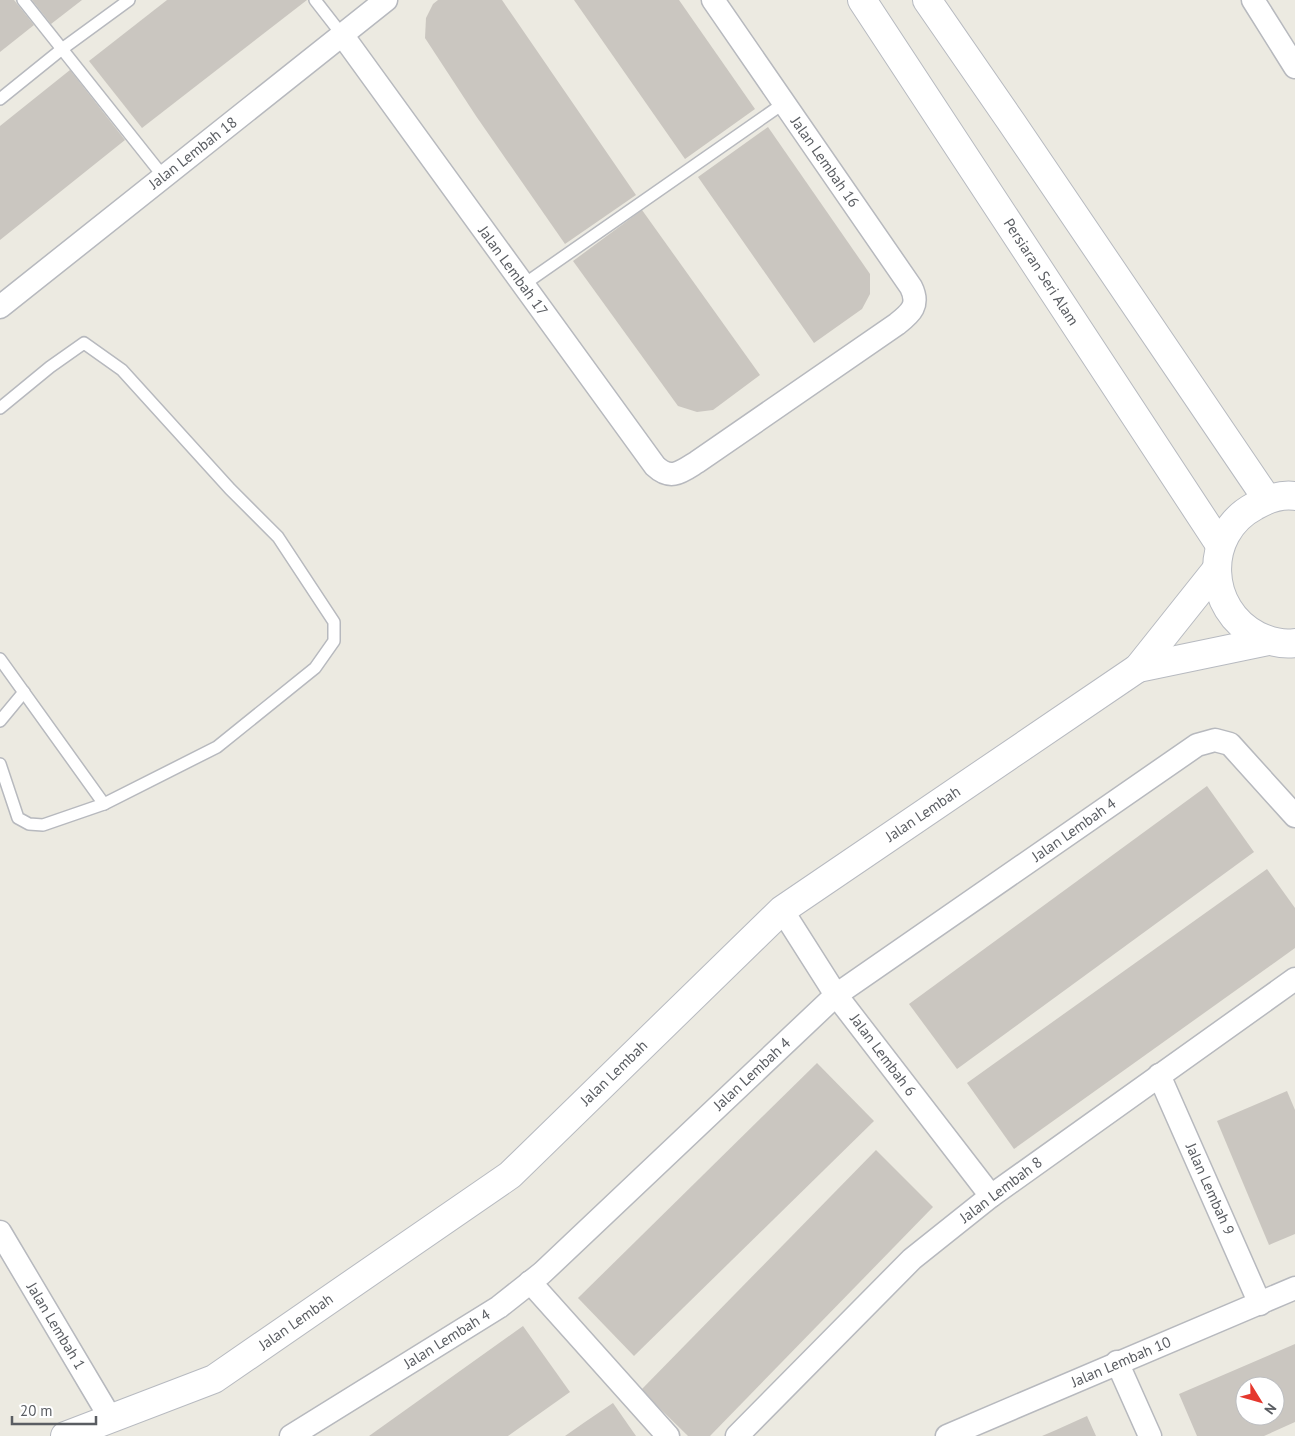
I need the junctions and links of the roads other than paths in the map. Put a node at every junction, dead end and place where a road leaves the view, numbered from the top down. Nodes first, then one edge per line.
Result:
1 (24, 0) edge
2 (129, 0) edge
3 (315, 0) edge
4 (386, 0) edge
5 (712, 0) edge
6 (862, 0) edge
7 (927, 0) edge
8 (1253, 0) edge
9 (343, 36) junction
10 (62, 49) junction
11 (1295, 66) edge
12 (0, 99) edge
13 (784, 103) junction
14 (163, 176) junction
15 (523, 285) junction
16 (0, 307) edge
17 (0, 408) edge
18 (697, 462) joint
19 (1295, 496) edge
20 (1267, 499) junction
21 (1218, 558) junction
22 (1287, 644) edge
23 (0, 659) edge
24 (1138, 668) junction
25 (24, 692) junction
26 (0, 721) edge
27 (0, 766) edge
28 (104, 804) junction
29 (1295, 816) edge
30 (782, 910) junction
31 (1295, 979) edge
32 (836, 995) junction
33 (1160, 1075) junction
34 (991, 1196) junction
35 (0, 1232) edge
36 (530, 1282) junction
37 (1295, 1288) edge
38 (1260, 1304) junction
39 (1117, 1362) junction
40 (111, 1419) junction
41 (65, 1436) edge
42 (291, 1436) edge
43 (668, 1436) edge
44 (737, 1436) edge
45 (947, 1436) edge
46 (1150, 1436) edge

1 - 10 lane
2 - 10 lane
3 - 9 lane
4 - 9 street, Jalan Lembah 18
5 - 13 street, Jalan Lembah 16
6 - 21 street, Persiaran Seri Alam
7 - 20 street
8 - 11 street
9 - 14 street, Jalan Lembah 18
9 - 15 street, Jalan Lembah 17
10 - 12 lane
10 - 14 lane
13 - 15 lane
13 - 18 street, Jalan Lembah 16
14 - 16 street, Jalan Lembah 18
15 - 18 street, Jalan Lembah 17
17 - 28 lane
19 - 20 street
20 - 21 street, Jalan Lembah
21 - 22 street
21 - 24 street, Jalan Lembah
22 - 24 street, Jalan Lembah
23 - 25 lane
24 - 30 street, Jalan Lembah
25 - 26 lane
25 - 28 lane
27 - 28 lane
29 - 32 street, Jalan Lembah 4
30 - 32 street, Jalan Lembah 6
30 - 40 street, Jalan Lembah
31 - 33 street, Jalan Lembah 8
32 - 34 street, Jalan Lembah 6
32 - 36 street, Jalan Lembah 4
33 - 34 street, Jalan Lembah 8
33 - 38 street, Jalan Lembah 9
34 - 44 street, Jalan Lembah 8
35 - 40 street, Jalan Lembah 1
36 - 42 street, Jalan Lembah 4
36 - 43 street
37 - 38 street, Jalan Lembah 10
38 - 39 street, Jalan Lembah 10
39 - 45 street, Jalan Lembah 10
39 - 46 street
40 - 41 street, Jalan Lembah

